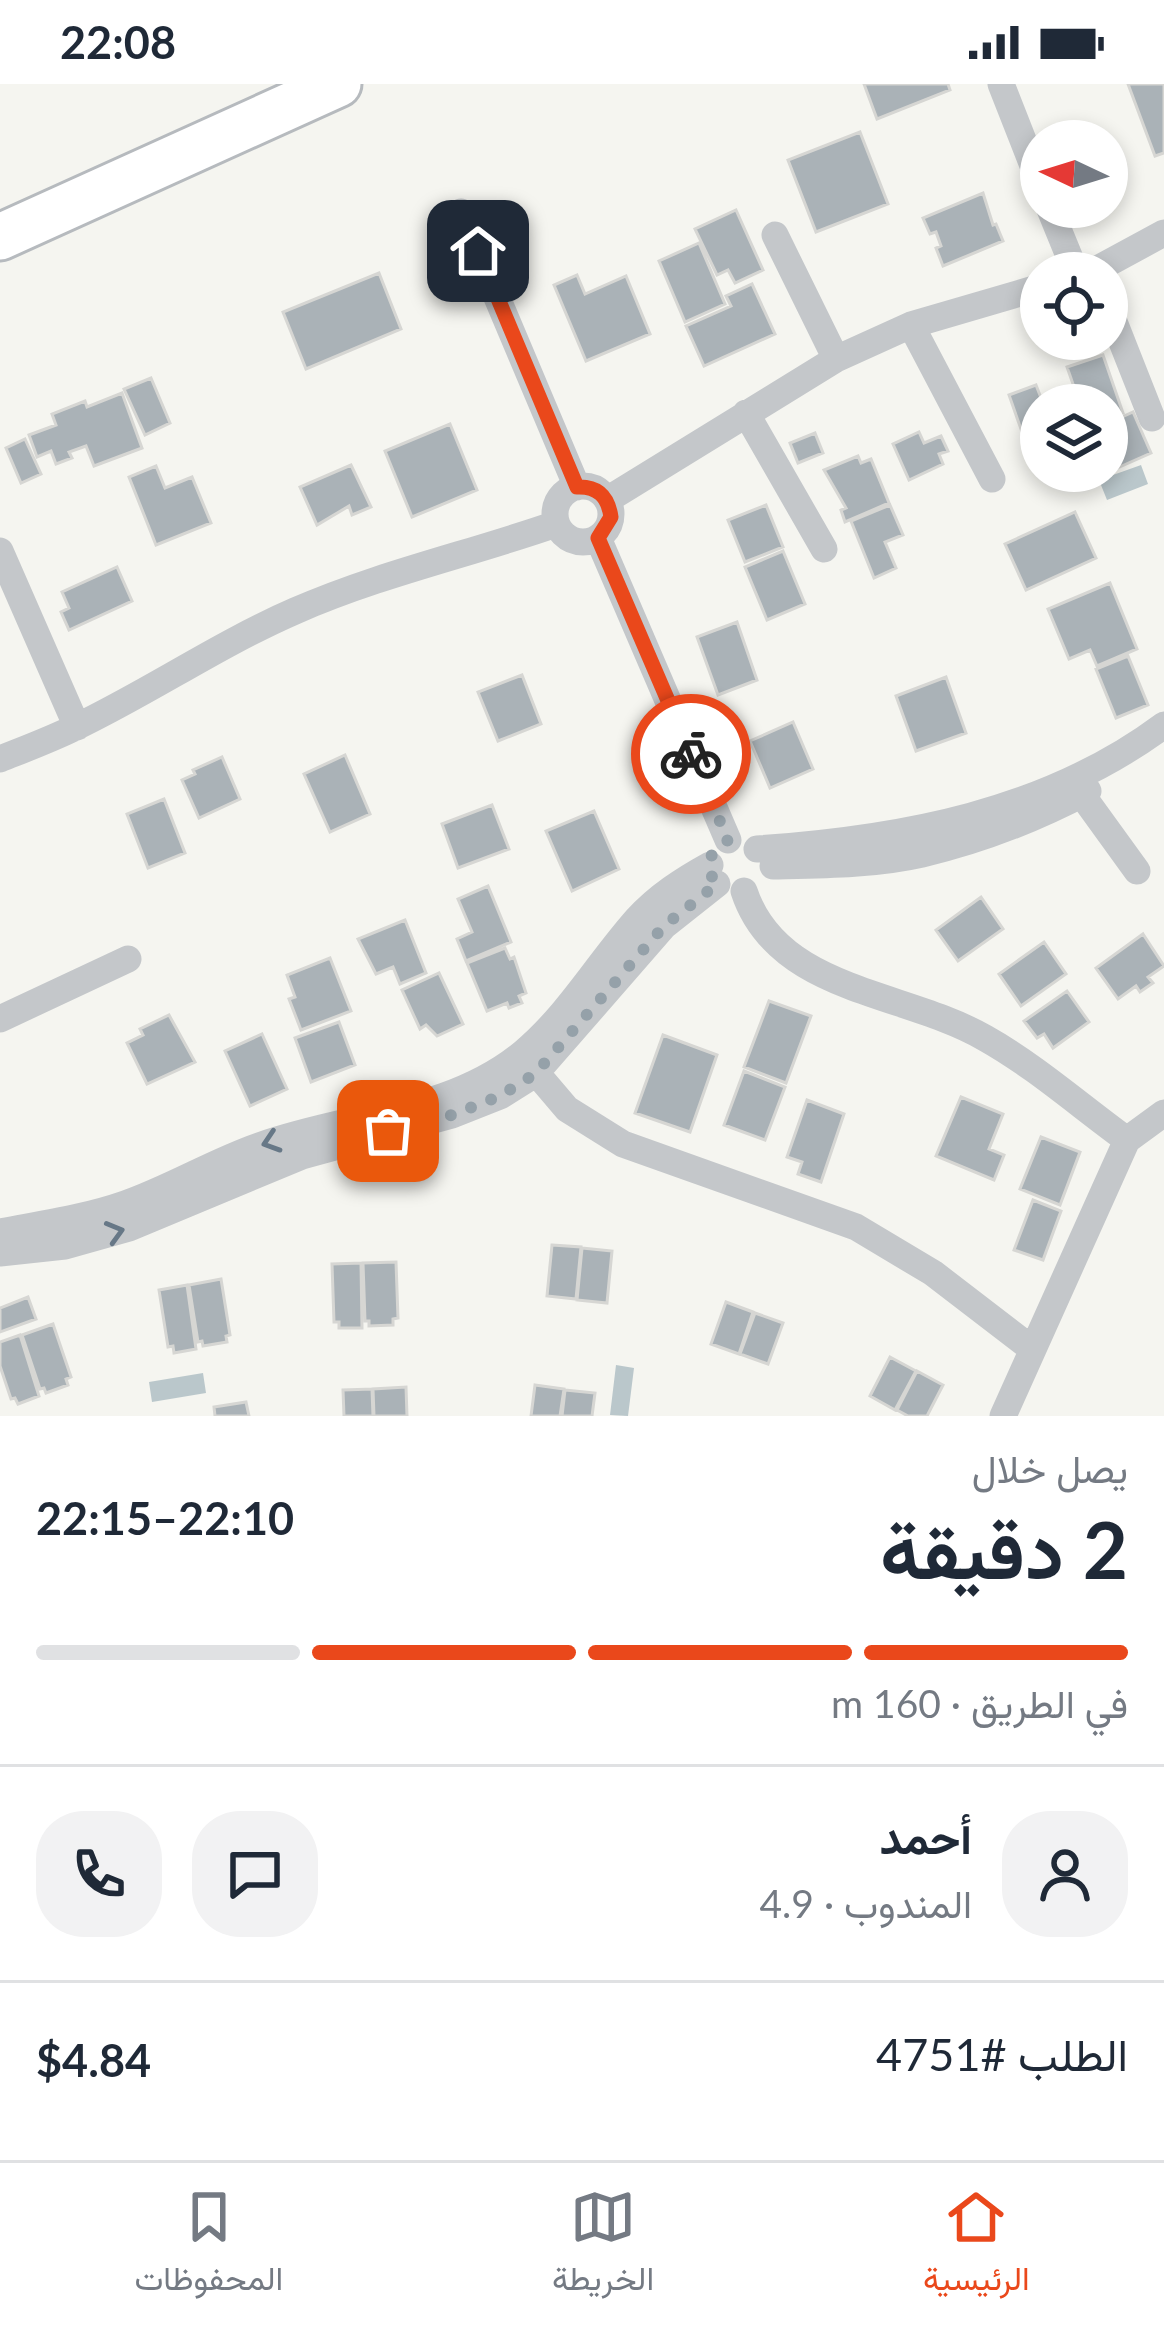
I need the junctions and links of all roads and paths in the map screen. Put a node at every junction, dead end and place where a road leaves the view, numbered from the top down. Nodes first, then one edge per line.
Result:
1 (338, 84) edge
2 (1001, 84) edge
3 (1020, 132) edge
4 (461, 212) dead end
5 (1164, 233) edge
6 (775, 235) dead end
7 (0, 237) edge
8 (1128, 253) edge
9 (1020, 293) edge
10 (911, 325) junction
11 (1128, 357) edge
12 (836, 359) junction
13 (746, 413) junction
14 (1152, 418) dead end
15 (992, 479) dead end
16 (577, 487) junction
17 (607, 500) junction
18 (556, 524) junction
19 (598, 538) junction
20 (824, 549) dead end
21 (0, 551) edge
22 (1164, 725) edge
23 (77, 727) junction
24 (1164, 746) edge
25 (0, 759) edge
26 (1082, 795) junction
27 (728, 840) junction
28 (760, 858) junction
29 (1137, 871) dead end
30 (724, 880) junction
31 (128, 959) dead end
32 (0, 1019) edge
33 (529, 1064) junction
34 (1164, 1113) edge
35 (1127, 1140) junction
36 (0, 1232) edge
37 (0, 1253) edge
38 (1032, 1349) junction
39 (1004, 1416) edge

1 - 7 main road
2 - 3 street
4 - 16 street
5 - 8 street
6 - 12 street
9 - 10 street
10 - 12 street
10 - 15 street
11 - 14 street
12 - 13 street
13 - 17 street
13 - 20 street
16 - 17 street
16 - 18 street
17 - 19 street
18 - 19 street
18 - 23 street
19 - 27 street
21 - 23 street
22 - 28 street
23 - 25 street
24 - 26 street
26 - 28 street
26 - 29 street
27 - 28 street
27 - 30 street
28 - 30 street
30 - 33 street
30 - 35 street
31 - 32 street
33 -> 36 street
37 -> 33 street
33 - 38 street
34 - 35 street
35 - 38 street
38 - 39 street

